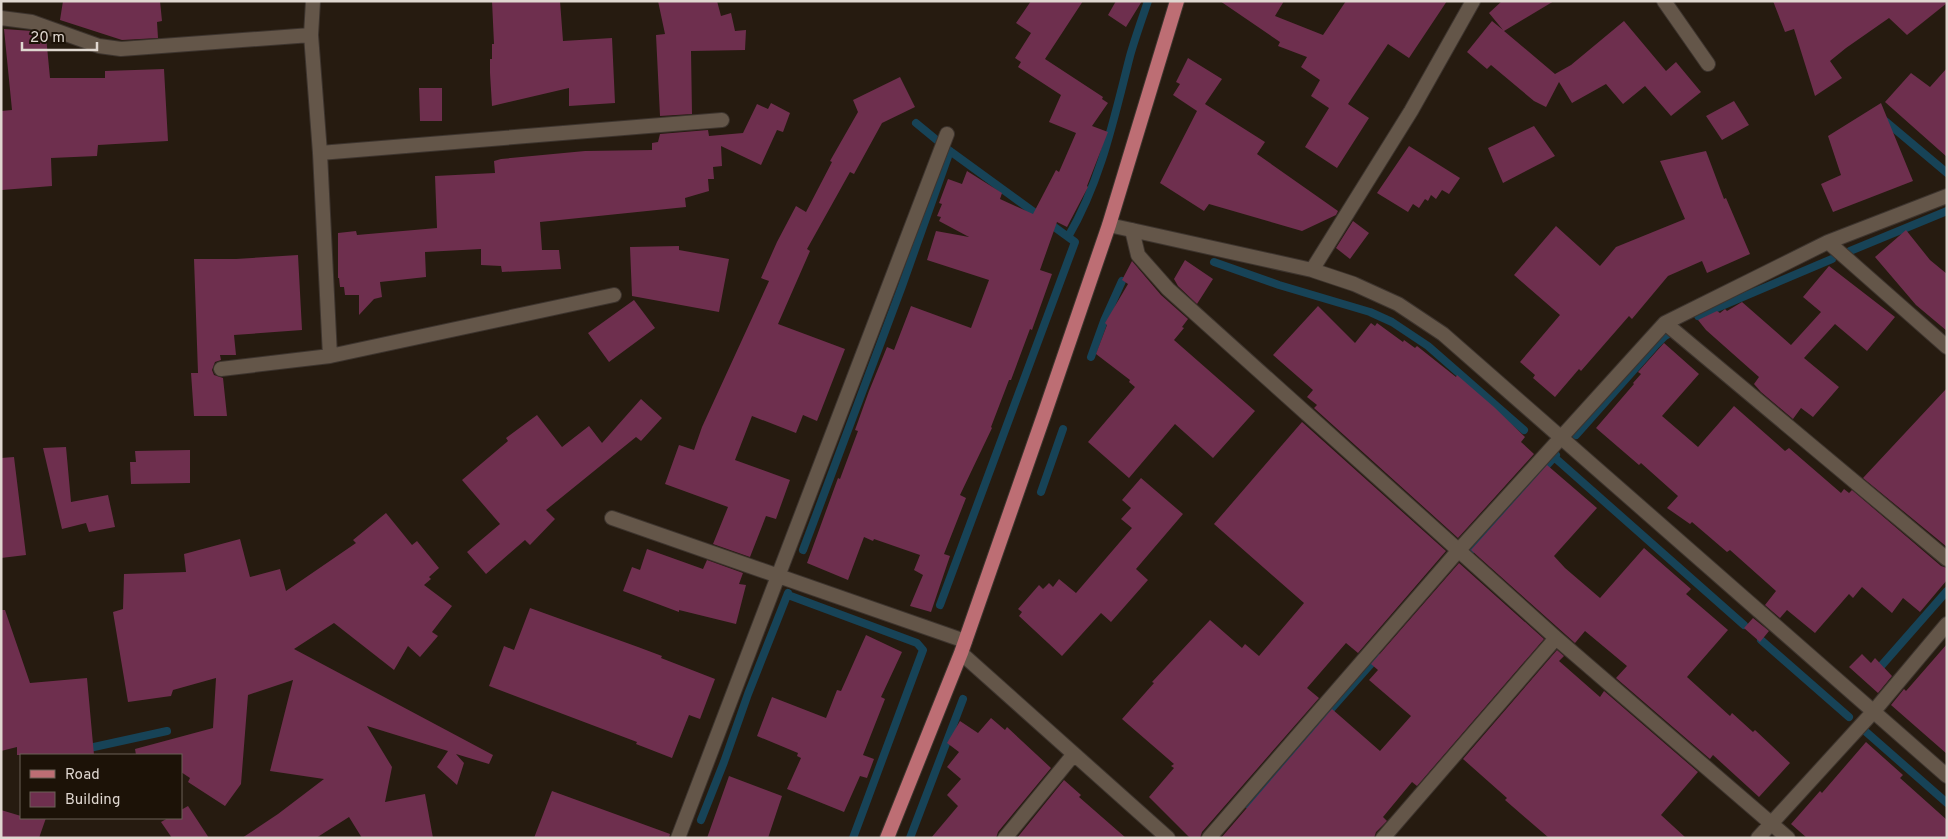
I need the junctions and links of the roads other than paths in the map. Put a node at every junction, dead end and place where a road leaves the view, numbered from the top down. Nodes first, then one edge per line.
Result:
1 (313, 1) edge
2 (1176, 1) edge
3 (1473, 1) edge
4 (1664, 1) edge
5 (1, 18) edge
6 (311, 34) junction
7 (1708, 64) dead end
8 (722, 120) dead end
9 (947, 134) dead end
10 (320, 153) junction
11 (1947, 196) edge
12 (1109, 225) junction
13 (1132, 230) junction
14 (1828, 242) junction
15 (1312, 270) junction
16 (614, 295) dead end
17 (1665, 323) junction
18 (1947, 347) edge
19 (330, 356) junction
20 (221, 369) dead end
21 (1562, 437) junction
22 (612, 518) dead end
23 (1458, 551) junction
24 (1947, 559) edge
25 (778, 575) junction
26 (1947, 624) edge
27 (1556, 638) junction
28 (963, 647) junction
29 (1874, 711) junction
30 (1074, 754) junction
31 (1947, 776) edge
32 (1771, 823) junction
33 (678, 838) edge
34 (887, 838) edge
35 (1005, 838) edge
36 (1168, 838) edge
37 (1209, 838) edge
38 (1383, 838) edge
39 (1758, 838) edge
40 (1788, 838) edge

1 - 6 street
2 - 12 main road
3 - 15 street
4 - 7 street
5 - 6 street
6 - 10 street
8 - 10 street
9 - 25 street
10 - 19 street
11 - 14 street
12 - 13 street
12 - 28 main road
13 - 15 street
13 - 23 street
14 - 17 street
14 - 18 street
15 - 21 street
16 - 19 street
17 - 21 street
17 - 24 street
19 - 20 street
21 - 23 street
21 - 29 street
22 - 25 street
23 - 27 street
23 - 37 street
25 - 28 street
25 - 33 street
26 - 29 street
27 - 32 street
27 - 38 street
28 - 30 street
28 - 34 main road
29 - 31 street
29 - 32 street
30 - 35 street
30 - 36 street
32 - 39 street
32 - 40 street

